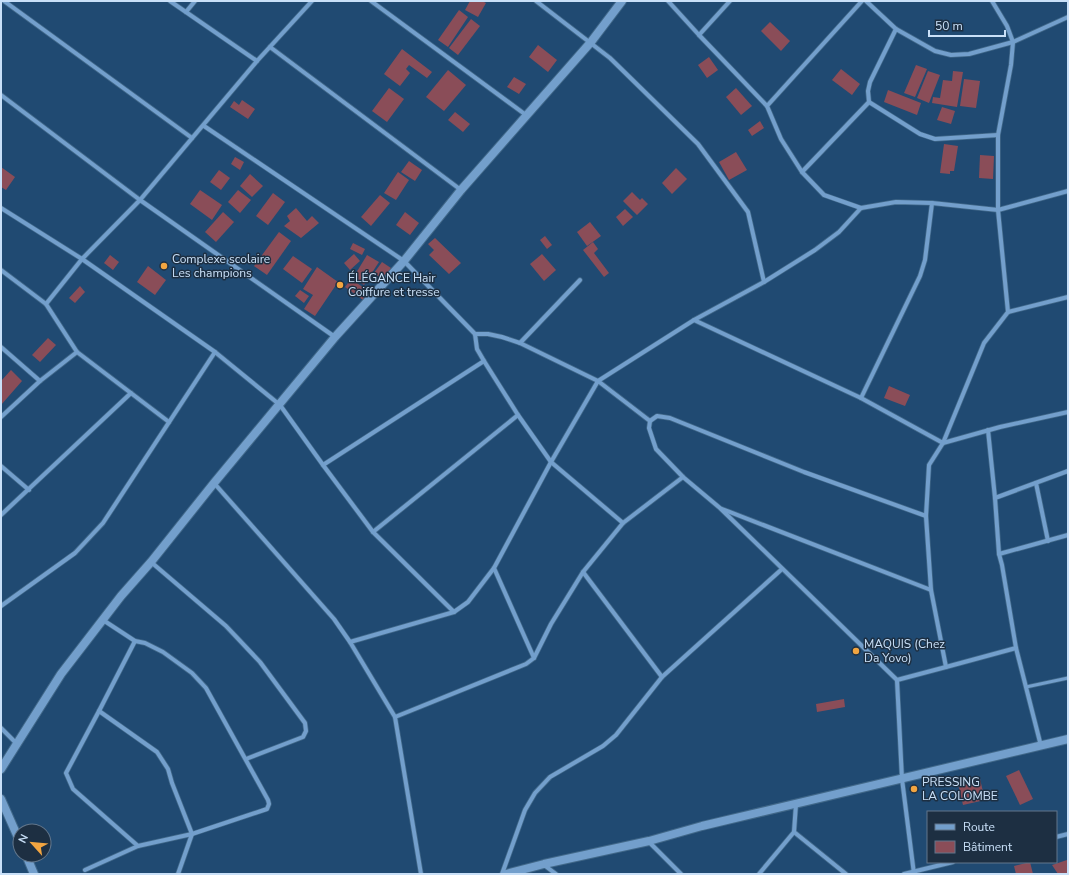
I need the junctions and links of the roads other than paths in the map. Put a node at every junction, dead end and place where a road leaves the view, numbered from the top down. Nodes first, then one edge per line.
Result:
1 (4, 1) edge
2 (170, 1) edge
3 (195, 1) edge
4 (312, 1) edge
5 (371, 1) edge
6 (536, 1) edge
7 (622, 1) edge
8 (668, 1) edge
9 (730, 1) edge
10 (862, 1) edge
11 (866, 1) edge
12 (992, 1) edge
13 (186, 12) junction
14 (1068, 17) edge
15 (896, 29) junction
16 (699, 35) junction
17 (591, 42) junction
18 (1012, 42) junction
19 (270, 47) junction
20 (258, 61) junction
21 (1, 94) edge
22 (869, 102) junction
23 (767, 106) junction
24 (526, 116) junction
25 (204, 126) junction
26 (998, 134) junction
27 (192, 138) junction
28 (802, 172) junction
29 (461, 190) junction
30 (1068, 191) edge
31 (140, 200) junction
32 (932, 203) junction
33 (1, 208) edge
34 (861, 208) junction
35 (998, 210) junction
36 (82, 259) junction
37 (404, 261) junction
38 (1, 270) edge
39 (580, 280) dead end
40 (764, 282) junction
41 (1068, 297) edge
42 (46, 304) junction
43 (1008, 312) junction
44 (694, 320) junction
45 (475, 334) junction
46 (335, 337) junction
47 (520, 343) junction
48 (1, 347) edge
49 (77, 352) junction
50 (215, 352) junction
51 (484, 361) junction
52 (40, 381) junction
53 (598, 381) junction
54 (131, 393) junction
55 (861, 398) junction
56 (280, 405) junction
57 (1068, 412) edge
58 (518, 415) junction
59 (1, 417) edge
60 (650, 421) junction
61 (169, 422) junction
62 (988, 430) junction
63 (943, 443) junction
64 (551, 462) junction
65 (323, 465) junction
66 (1, 466) edge
67 (1068, 471) edge
68 (683, 477) junction
69 (214, 483) junction
70 (1036, 483) junction
71 (29, 490) junction
72 (995, 498) junction
73 (720, 508) junction
74 (1, 516) edge
75 (926, 516) junction
76 (623, 523) junction
77 (373, 532) junction
78 (1068, 535) edge
79 (1048, 541) junction
80 (999, 554) junction
81 (151, 562) junction
82 (494, 568) junction
83 (782, 569) junction
84 (583, 572) junction
85 (931, 590) junction
86 (1, 606) edge
87 (454, 612) junction
88 (102, 620) junction
89 (135, 642) junction
90 (350, 642) junction
91 (1016, 648) junction
92 (534, 658) junction
93 (946, 667) junction
94 (662, 677) junction
95 (1068, 678) edge
96 (898, 680) junction
97 (1026, 687) junction
98 (99, 711) junction
99 (395, 717) junction
100 (1, 728) edge
101 (1068, 739) edge
102 (17, 744) junction
103 (1041, 746) junction
104 (246, 759) junction
105 (1, 770) edge
106 (902, 779) junction
107 (1, 799) edge
108 (796, 804) junction
109 (12, 824) edge
110 (794, 832) junction
111 (192, 834) junction
112 (1068, 834) edge
113 (1057, 837) edge
114 (649, 841) junction
115 (138, 846) junction
116 (29, 863) edge
117 (949, 863) edge
118 (544, 864) junction
119 (85, 870) dead end
120 (914, 873) edge
121 (34, 874) edge
122 (178, 874) edge
123 (421, 874) edge
124 (502, 874) edge
125 (506, 874) edge
126 (556, 874) edge
127 (681, 874) edge
128 (759, 874) edge
129 (846, 874) edge
130 (904, 874) edge

1 - 27 street
2 - 13 street
3 - 13 street
4 - 19 street
5 - 24 street
6 - 17 street
7 - 17 main road
8 - 16 street
9 - 16 street
10 - 23 street
11 - 15 street
12 - 18 street
13 - 20 street
14 - 18 street
15 - 18 street
15 - 22 street
16 - 23 street
17 - 24 main road
17 - 40 street
18 - 26 street
19 - 20 street
19 - 29 street
20 - 25 street
21 - 31 street
22 - 26 street
22 - 28 street
23 - 28 street
24 - 29 main road
25 - 27 street
25 - 37 street
26 - 35 street
27 - 31 street
28 - 34 street
29 - 37 main road
30 - 35 street
31 - 36 street
31 - 46 street
32 - 34 street
32 - 35 street
32 - 55 street
33 - 36 street
34 - 40 street
35 - 43 street
36 - 42 street
36 - 50 street
37 - 45 street
37 - 46 main road
38 - 42 street
39 - 47 street
40 - 44 street
41 - 43 street
42 - 49 street
43 - 63 street
44 - 53 street
44 - 55 street
45 - 47 street
45 - 51 street
46 - 56 main road
47 - 53 street
48 - 52 street
49 - 52 street
49 - 54 street
50 - 56 street
50 - 61 street
51 - 58 street
51 - 65 street
52 - 59 street
53 - 60 street
53 - 64 street
54 - 61 street
54 - 71 street
55 - 63 street
56 - 65 street
56 - 69 main road
57 - 62 street
58 - 64 street
58 - 77 street
60 - 68 street
60 - 75 street
61 - 86 street
62 - 63 street
62 - 72 street
63 - 75 street
64 - 76 street
64 - 82 street
65 - 77 street
66 - 71 street
67 - 70 street
68 - 73 street
68 - 76 street
69 - 81 main road
69 - 90 street
70 - 72 street
70 - 79 street
71 - 74 street
72 - 80 street
73 - 83 street
73 - 85 street
75 - 85 street
76 - 84 street
77 - 87 street
78 - 79 street
79 - 80 street
80 - 91 street
81 - 88 main road
81 - 104 street
82 - 87 street
82 - 92 street
83 - 94 street
83 - 96 street
84 - 92 street
84 - 94 street
85 - 93 street
87 - 90 street
88 - 89 street
88 - 102 main road
89 - 98 street
89 - 104 street
90 - 99 street
91 - 93 street
91 - 97 street
92 - 99 street
93 - 96 street
94 - 124 street
95 - 97 lane
96 - 106 street
97 - 103 street
98 - 111 street
98 - 115 street
99 - 123 street
100 - 102 street
101 - 103 main road
102 - 105 main road
103 - 106 main road
104 - 111 street
106 - 108 main road
106 - 120 street
107 - 109 main road
108 - 110 street
108 - 114 main road
110 - 128 street
110 - 129 street
111 - 115 street
111 - 122 street
112 - 113 street
114 - 118 main road
114 - 127 street
115 - 119 street
116 - 121 main road
117 - 120 street
118 - 125 main road
118 - 126 street
120 - 130 street

